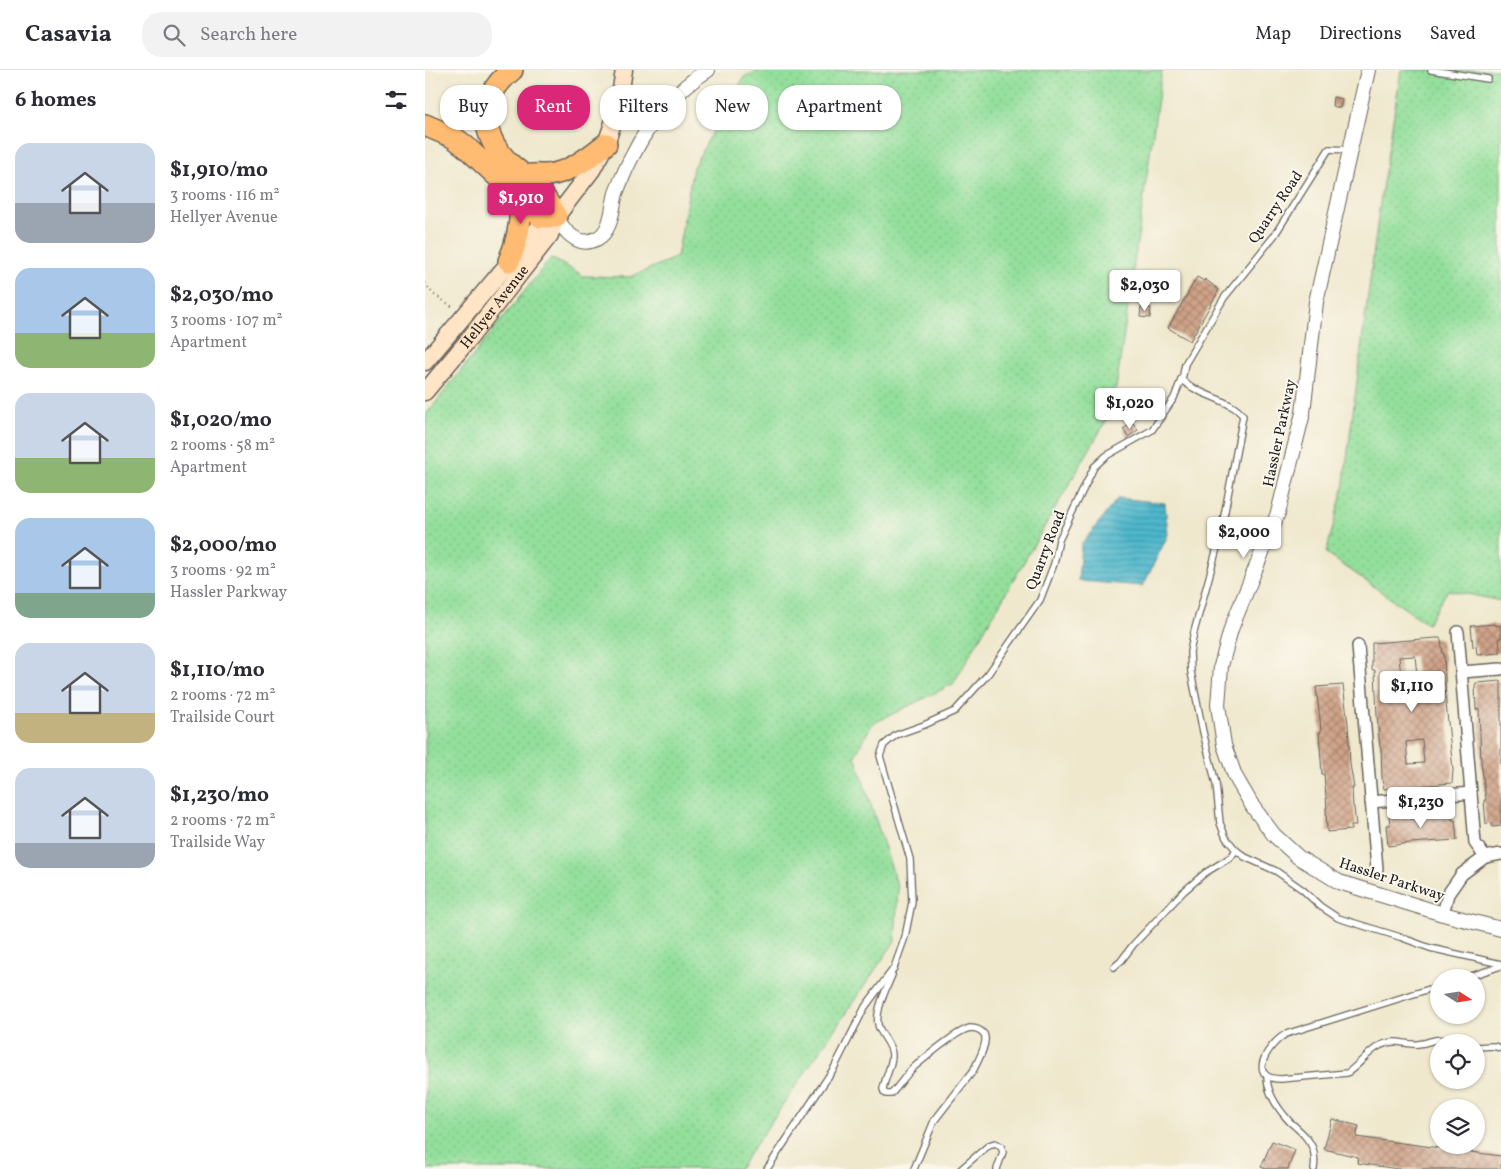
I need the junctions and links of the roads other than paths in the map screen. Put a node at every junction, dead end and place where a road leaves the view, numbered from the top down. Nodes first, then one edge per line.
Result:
1 (512, 70) edge
2 (624, 70) edge
3 (708, 70) edge
4 (1368, 70) edge
5 (1431, 70) edge
6 (1488, 79) dead end
7 (425, 125) edge
8 (606, 144) junction
9 (1351, 150) junction
10 (524, 176) junction
11 (521, 199) junction
12 (556, 217) junction
13 (509, 261) junction
14 (425, 362) edge
15 (1181, 379) junction
16 (425, 392) edge
17 (1458, 632) dead end
18 (1358, 646) dead end
19 (1501, 669) edge
20 (1461, 672) junction
21 (1471, 793) junction
22 (1371, 802) junction
23 (1236, 850) junction
24 (1501, 854) edge
25 (1485, 857) junction
26 (1377, 869) dead end
27 (1443, 914) junction
28 (1501, 929) edge
29 (1501, 965) edge
30 (1114, 966) dead end
31 (894, 968) junction
32 (1485, 971) edge
33 (1430, 989) edge
34 (1430, 1040) edge
35 (1485, 1047) edge
36 (1501, 1048) edge
37 (1267, 1077) junction
38 (767, 1169) edge
39 (914, 1169) edge
40 (961, 1169) edge
41 (997, 1169) edge
42 (1314, 1169) edge

1 - 10 highway
2 - 8 main road, Hellyer Avenue
3 - 12 street
4 - 9 street, Hassler Parkway
5 - 6 lane
7 - 11 highway
8 - 10 highway
8 - 12 main road, Hellyer Avenue
9 - 15 lane, Quarry Road
9 - 27 street, Hassler Parkway
10 - 12 highway
11 - 12 highway
11 - 13 highway
12 - 13 main road, Hellyer Avenue
12 - 16 main road, Hellyer Avenue
13 - 14 main road, Hellyer Avenue
15 - 23 lane
15 - 31 lane, Quarry Road
17 - 20 street
18 - 22 street
19 - 20 street
20 - 21 street
21 - 22 street
21 - 25 street
22 - 26 street
23 - 29 lane
23 - 30 lane
24 - 25 street
25 - 27 street
27 - 28 street, Hassler Parkway
29 - 32 lane
31 - 38 lane
31 - 39 lane, Quarry Road
33 - 37 lane
34 - 37 lane
35 - 36 lane
37 - 42 lane
40 - 41 lane

